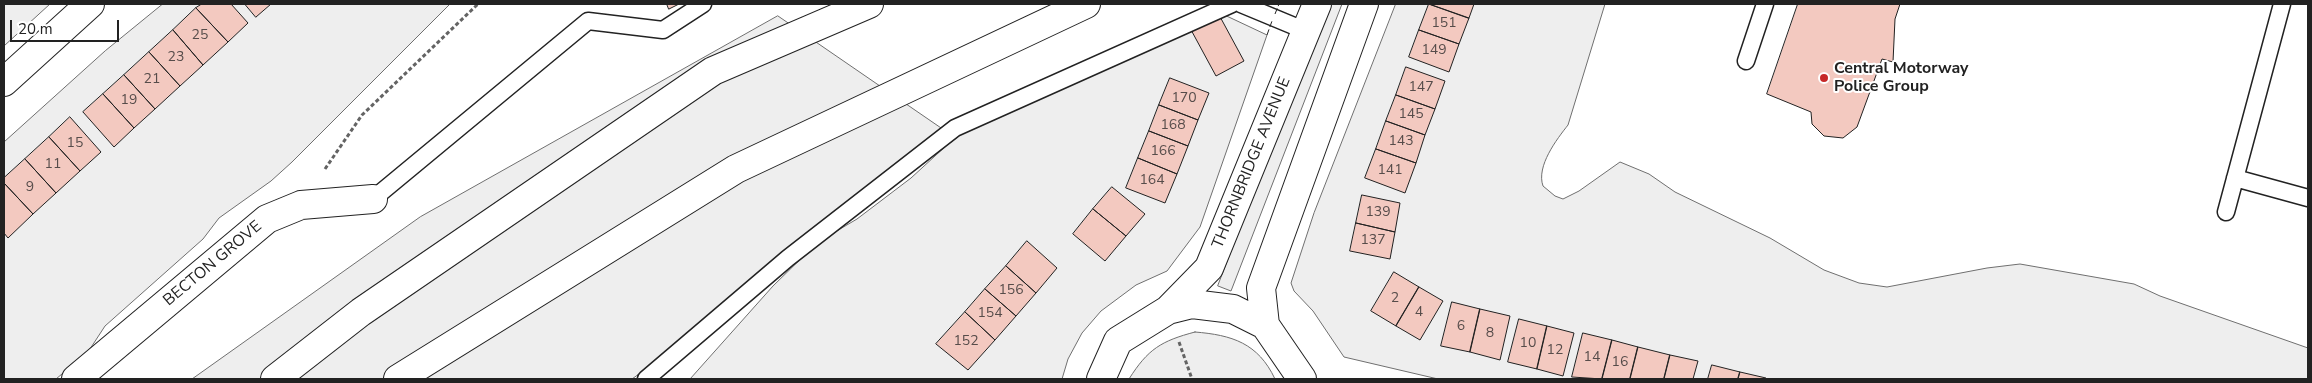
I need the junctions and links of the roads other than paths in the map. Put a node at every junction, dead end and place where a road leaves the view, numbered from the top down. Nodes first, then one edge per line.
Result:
1 (90, 4) edge
2 (703, 4) edge
3 (869, 4) edge
4 (1086, 4) edge
5 (1232, 4) edge
6 (1241, 4) edge
7 (1317, 4) edge
8 (1364, 4) edge
9 (1765, 4) edge
10 (2282, 4) edge
11 (1306, 31) junction
12 (1746, 61) dead end
13 (4, 82) edge
14 (2235, 178) junction
15 (2308, 198) edge
16 (373, 199) joint
17 (2226, 212) dead end
18 (1168, 310) junction
19 (1265, 325) junction
20 (1305, 378) edge
21 (76, 379) edge
22 (275, 379) edge
23 (398, 379) edge
24 (646, 379) edge
25 (1101, 379) edge

1 - 13 main road
2 - 16 lane
3 - 22 main road
4 - 23 main road
5 - 24 lane
6 - 11 lane
7 - 11 main road, THORNBRIDGE AVENUE
8 - 19 main road
9 - 12 lane
10 - 14 lane
11 - 18 main road, THORNBRIDGE AVENUE
14 - 15 lane
14 - 17 lane
16 - 21 main road, BECTON GROVE
18 - 19 main road
18 - 25 main road
19 - 20 main road

